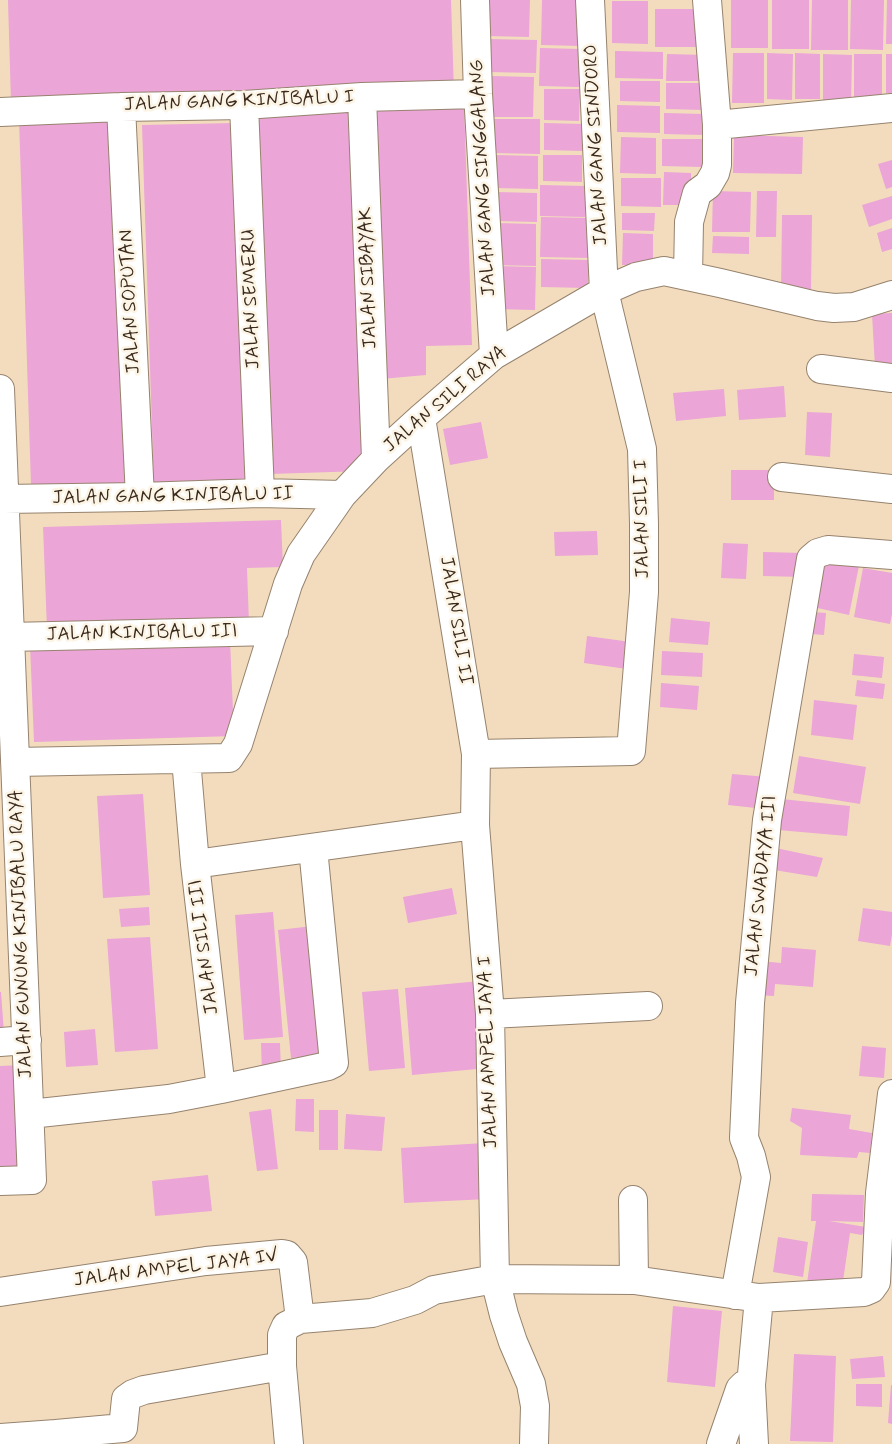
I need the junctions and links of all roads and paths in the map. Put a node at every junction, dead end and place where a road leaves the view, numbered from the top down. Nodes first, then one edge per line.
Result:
1 (475, 0) edge
2 (590, 0) edge
3 (707, 0) edge
4 (478, 94) junction
5 (362, 97) junction
6 (244, 105) junction
7 (121, 107) junction
8 (892, 108) edge
9 (0, 112) edge
10 (717, 125) junction
11 (688, 276) junction
12 (604, 291) junction
13 (892, 295) edge
14 (494, 355) junction
15 (821, 369) dead end
16 (892, 378) edge
17 (0, 389) edge
18 (421, 418) junction
19 (1, 439) edge
20 (376, 459) junction
21 (782, 477) dead end
22 (892, 489) edge
23 (260, 492) junction
24 (342, 495) junction
25 (140, 497) junction
26 (4, 499) junction
27 (892, 555) edge
28 (274, 631) junction
29 (9, 637) junction
30 (10, 746) edge
31 (476, 754) junction
32 (186, 759) junction
33 (475, 826) junction
34 (313, 848) junction
35 (195, 864) junction
36 (648, 1006) dead end
37 (490, 1014) junction
38 (27, 1040) junction
39 (0, 1042) edge
40 (221, 1089) junction
41 (892, 1094) edge
42 (30, 1114) junction
43 (0, 1181) edge
44 (633, 1200) dead end
45 (884, 1259) edge
46 (495, 1279) junction
47 (634, 1280) junction
48 (0, 1292) edge
49 (747, 1297) junction
50 (300, 1319) junction
51 (282, 1366) junction
52 (751, 1385) junction
53 (123, 1436) edge
54 (0, 1438) edge
55 (56, 1439) edge
56 (289, 1444) edge
57 (534, 1444) edge
58 (721, 1444) edge
59 (754, 1444) edge

1 - 4 street, JALAN GANG SINGGALANG
2 - 12 street, JALAN GANG SINDORO
3 - 10 street
4 - 5 street, JALAN GANG KINIBALU I
4 - 14 street, JALAN GANG SINGGALANG
5 - 6 street, JALAN GANG KINIBALU I
5 - 20 street, JALAN SIBAYAK
6 - 7 street, JALAN GANG KINIBALU I
6 - 23 street, JALAN SEMERU
7 - 9 street, JALAN GANG KINIBALU I
7 - 25 street, JALAN SOPUTAN
8 - 10 street
10 - 11 street
11 - 12 street, JALAN SILI RAYA
11 - 13 street, JALAN SILI RAYA
12 - 14 street, JALAN SILI RAYA
12 - 31 street, JALAN SILI I
14 - 18 street, JALAN SILI RAYA
15 - 16 street
17 - 19 street, JALAN GUNUNG KINIBALU RAYA
18 - 20 street, JALAN SILI RAYA
18 - 31 street, JALAN SILI II
19 - 26 street, JALAN GUNUNG KINIBALU RAYA
20 - 24 street, JALAN SILI RAYA
21 - 22 street
23 - 24 street, JALAN GANG KINIBALU II
23 - 25 street, JALAN GANG KINIBALU II
24 - 28 street, JALAN SILI RAYA
25 - 26 street, JALAN GANG KINIBALU II
26 - 29 street, JALAN GUNUNG KINIBALU RAYA
27 - 49 street, JALAN SWADAYA III
28 - 29 street, JALAN KINIBALU III
28 - 32 street, JALAN SILI RAYA
29 - 30 street, JALAN GUNUNG KINIBALU RAYA
30 - 32 street
30 - 38 street, JALAN GUNUNG KINIBALU RAYA
31 - 33 street, JALAN SILI II
32 - 35 street
33 - 34 street, JALAN SILI III
33 - 37 street, JALAN AMPEL JAYA I
34 - 35 street, JALAN SILI III
34 - 40 street
35 - 40 street, JALAN SILI III
36 - 37 street
37 - 46 street, JALAN AMPEL JAYA I
38 - 39 street
38 - 42 street, JALAN GUNUNG KINIBALU RAYA
40 - 42 street
41 - 45 street
42 - 43 street, JALAN GUNUNG KINIBALU RAYA
44 - 47 street
45 - 49 street
46 - 47 street
46 - 50 street
46 - 57 street, JALAN AMPEL JAYA I
47 - 49 street
48 - 50 street, JALAN AMPEL JAYA IV
49 - 52 street
50 - 51 street
51 - 53 street
51 - 56 street
52 - 58 street
52 - 59 street
53 - 55 street
54 - 55 street

